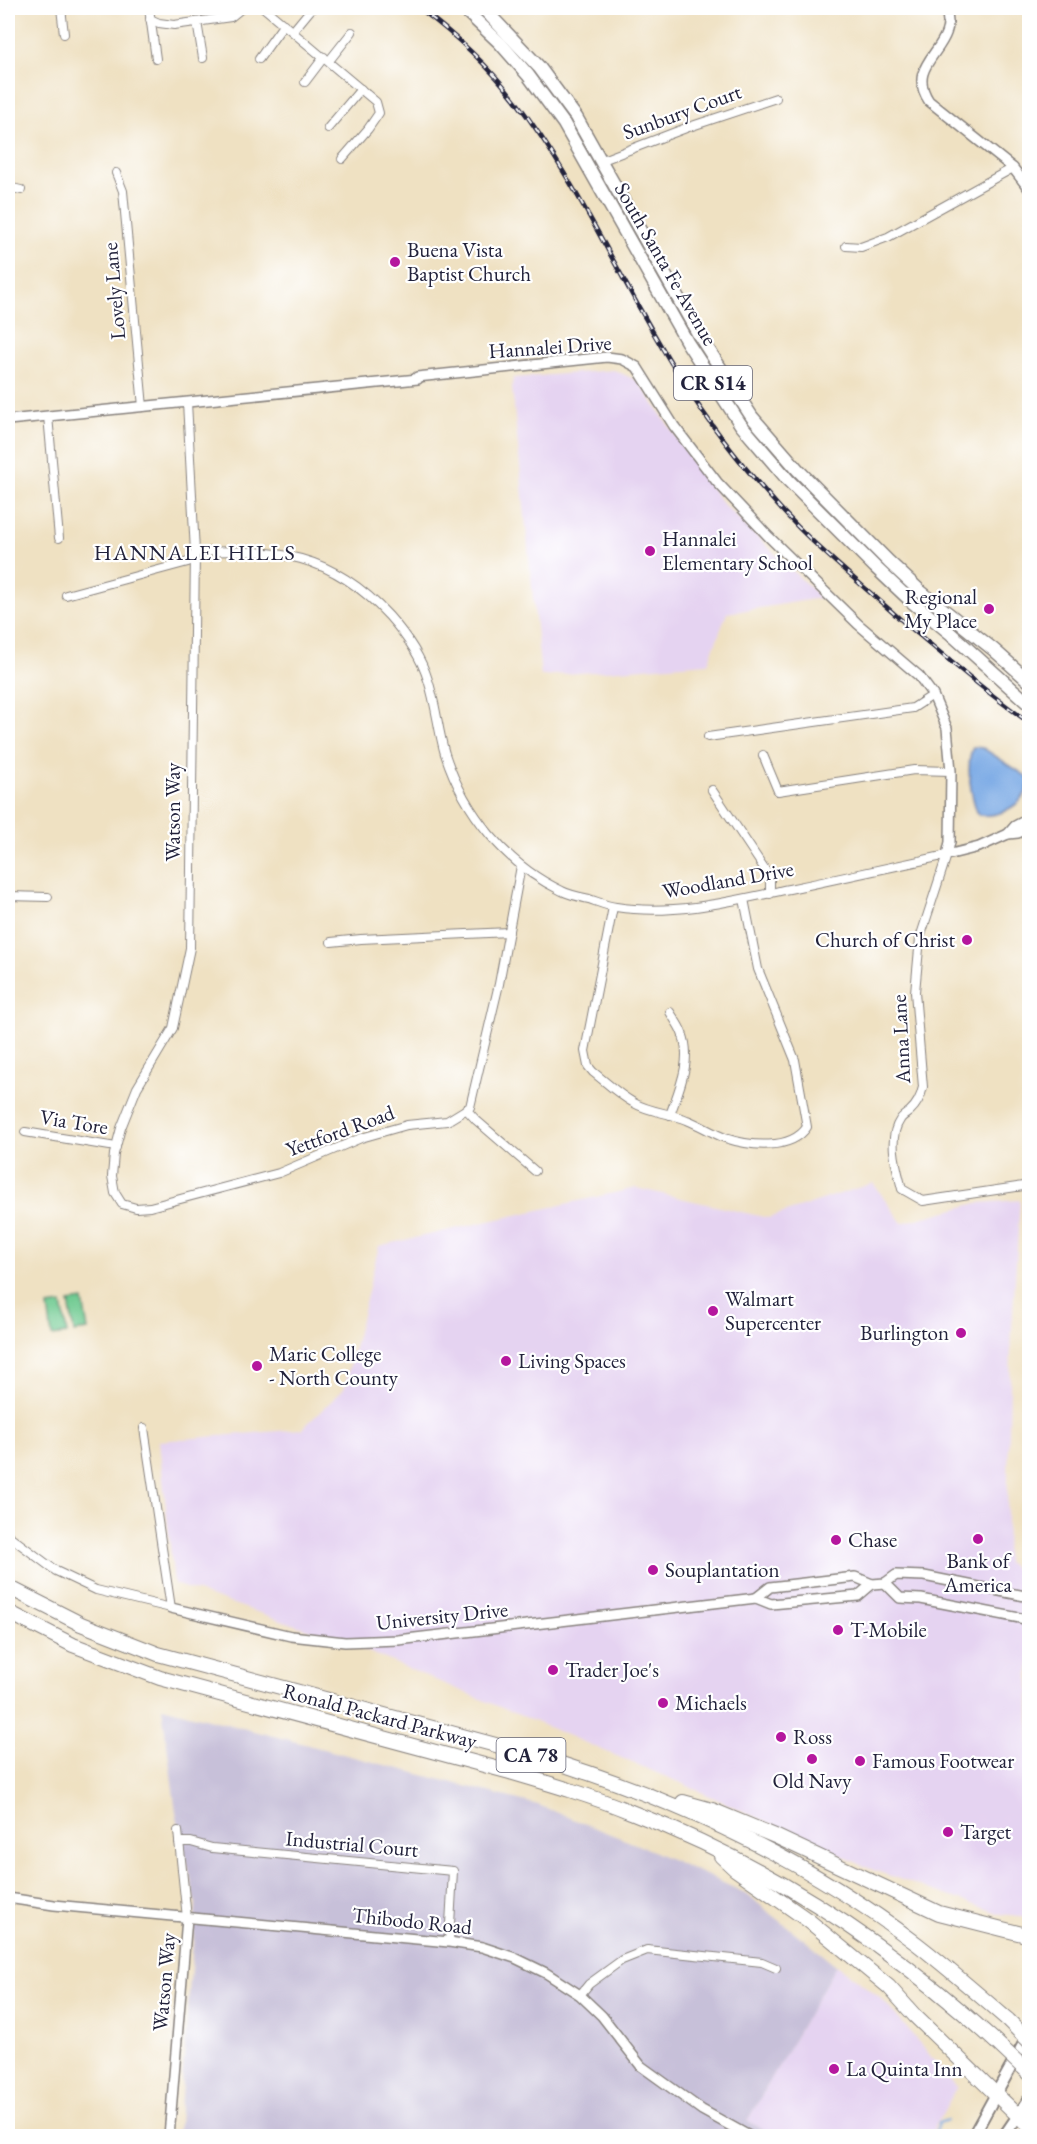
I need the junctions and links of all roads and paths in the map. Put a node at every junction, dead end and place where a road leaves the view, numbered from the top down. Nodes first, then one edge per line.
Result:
1 (61, 8) edge
2 (149, 8) edge
3 (242, 8) edge
4 (264, 8) edge
5 (312, 8) edge
6 (463, 8) edge
7 (483, 8) edge
8 (945, 8) edge
9 (150, 19) junction
10 (197, 22) junction
11 (284, 24) junction
12 (293, 31) junction
13 (352, 32) dead end
14 (64, 34) dead end
15 (203, 58) dead end
16 (259, 58) dead end
17 (156, 59) dead end
18 (326, 59) junction
19 (305, 82) dead end
20 (361, 89) junction
21 (776, 98) dead end
22 (328, 128) dead end
23 (342, 159) dead end
24 (600, 161) junction
25 (1013, 168) junction
26 (116, 173) dead end
27 (8, 187) edge
28 (21, 190) dead end
29 (1029, 190) edge
30 (846, 246) dead end
31 (187, 402) junction
32 (143, 407) junction
33 (48, 416) junction
34 (8, 420) edge
35 (59, 538) dead end
36 (195, 552) junction
37 (66, 596) dead end
38 (975, 655) junction
39 (1029, 682) edge
40 (1029, 691) edge
41 (933, 695) junction
42 (1029, 705) edge
43 (708, 737) dead end
44 (763, 755) dead end
45 (951, 771) junction
46 (712, 790) dead end
47 (1029, 818) edge
48 (1029, 827) edge
49 (1008, 834) junction
50 (947, 855) junction
51 (521, 866) junction
52 (770, 894) junction
53 (8, 896) edge
54 (48, 897) dead end
55 (744, 898) junction
56 (613, 907) junction
57 (509, 932) junction
58 (331, 942) dead end
59 (670, 1012) dead end
60 (466, 1109) junction
61 (670, 1115) junction
62 (25, 1132) dead end
63 (116, 1147) junction
64 (535, 1171) dead end
65 (1029, 1185) edge
66 (122, 1203) joint
67 (144, 1428) dead end
68 (8, 1535) edge
69 (872, 1584) junction
70 (885, 1584) junction
71 (8, 1587) edge
72 (1029, 1597) edge
73 (756, 1598) junction
74 (171, 1608) junction
75 (8, 1612) edge
76 (1029, 1620) edge
77 (598, 1776) junction
78 (178, 1831) dead end
79 (179, 1842) junction
80 (711, 1846) junction
81 (8, 1898) edge
82 (187, 1918) junction
83 (1029, 1936) edge
84 (449, 1942) junction
85 (776, 1968) dead end
86 (580, 1995) junction
87 (1029, 2032) edge
88 (1029, 2042) edge
89 (1029, 2074) edge
90 (996, 2096) junction
91 (1029, 2098) edge
92 (1018, 2117) junction
93 (1029, 2127) edge
94 (169, 2136) edge
95 (749, 2136) edge
96 (974, 2136) edge
97 (1004, 2136) edge

1 - 14 street
2 - 9 street
3 - 10 street
4 - 11 street
5 - 12 street
6 - 38 main road, South Santa Fe Avenue / CR S14
7 - 24 main road, South Santa Fe Avenue / CR S14
8 - 25 street
9 - 10 street
9 - 17 street
10 - 15 street
11 - 12 street
11 - 16 street
12 - 18 street
13 - 18 street
18 - 19 street
18 - 20 street
20 - 22 street
20 - 23 street
21 - 24 street, Sunbury Court
24 - 39 main road, South Santa Fe Avenue / CR S14
25 - 29 street
25 - 30 street
26 - 32 street, Lovely Lane
27 - 28 street
31 - 32 street, Hannalei Drive
31 - 36 street, Watson Way
31 - 41 street, Hannalei Drive
32 - 33 street, Hannalei Drive
33 - 34 street, Hannalei Drive
33 - 35 street
36 - 37 street, Woodland Drive
36 - 51 street, Woodland Drive
36 - 63 street, Watson Way
38 - 40 main road
38 - 42 main road, South Santa Fe Avenue / CR S14
41 - 43 street
41 - 45 street, Hannalei Drive
44 - 45 street
45 - 50 street, Hannalei Drive
46 - 52 street
47 - 49 street, Woodland Drive
48 - 49 street, Woodland Drive
49 - 50 street, Woodland Drive
50 - 52 street, Woodland Drive
50 - 65 street, Anna Lane
51 - 56 street, Woodland Drive
51 - 57 street
52 - 55 street, Woodland Drive
53 - 54 street
55 - 56 street, Woodland Drive
55 - 61 street
56 - 61 street
57 - 58 street
57 - 60 street
59 - 61 street
60 - 64 street
60 - 66 street, Yettford Road
62 - 63 street, Via Tore
63 - 66 street, Watson Way
67 - 74 street
68 - 74 street, University Drive
69 - 70 street, University Drive
69 - 73 street, University Drive
69 - 73 street, University Drive
70 - 72 street, University Drive
70 - 76 street
71 - 77 highway, Ronald Packard Parkway / CA 78
73 - 74 street, University Drive
75 - 80 highway, Ronald Packard Parkway / CA 78
77 - 83 highway
77 - 88 highway, Ronald Packard Parkway / CA 78, bridge
78 - 79 street, Watson Way
79 - 82 street, Watson Way
79 - 84 street, Industrial Court
80 - 89 highway, Ronald Packard Parkway / CA 78, bridge
80 - 90 highway
81 - 82 street, Thibodo Road
82 - 84 street, Thibodo Road
82 - 94 street, Watson Way
84 - 86 street, Thibodo Road
85 - 86 street
86 - 95 street, Thibodo Road
87 - 90 main road
90 - 92 highway
90 - 96 main road
91 - 92 main road
92 - 93 highway
92 - 97 main road

